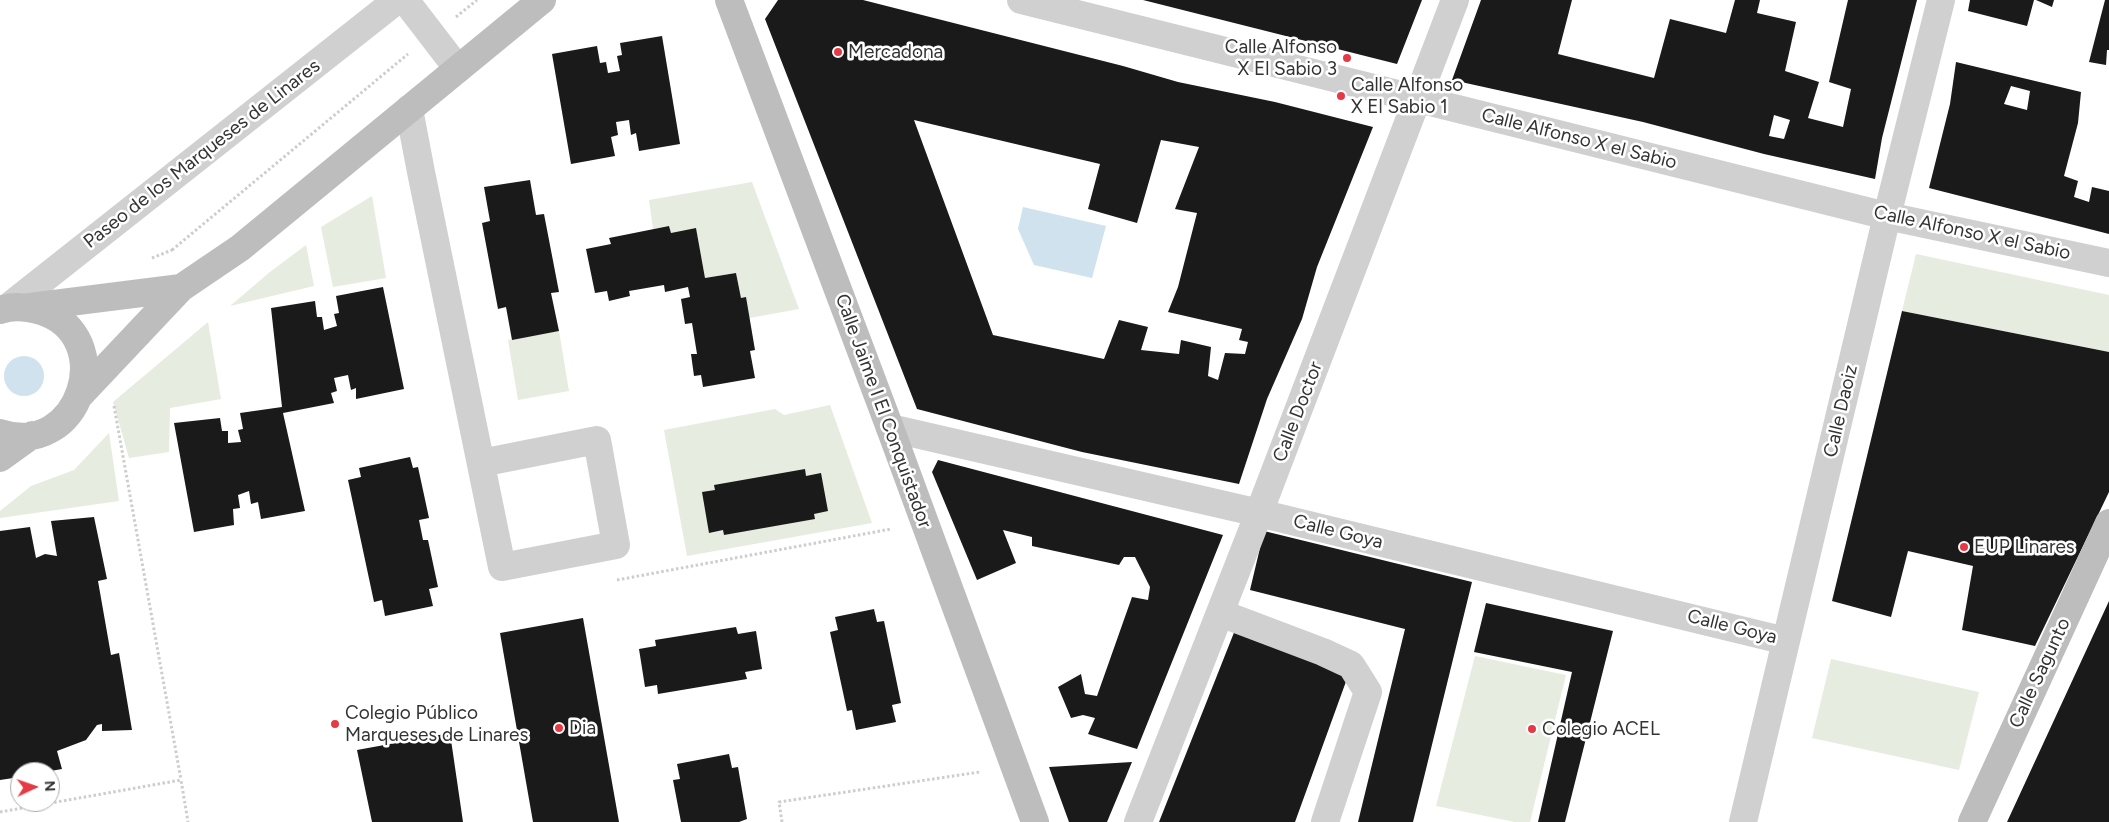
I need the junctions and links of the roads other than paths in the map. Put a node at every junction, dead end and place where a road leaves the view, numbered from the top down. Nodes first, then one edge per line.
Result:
1 (397, 0) edge
2 (405, 0) edge
3 (542, 0) edge
4 (1021, 0) edge
5 (1455, 0) edge
6 (1941, 0) edge
7 (731, 3) edge
8 (458, 69) junction
9 (1418, 98) junction
10 (410, 109) junction
11 (1887, 216) junction
12 (2109, 263) edge
13 (181, 288) junction
14 (12, 308) edge
15 (80, 395) junction
16 (890, 428) junction
17 (0, 433) edge
18 (32, 436) junction
19 (0, 458) edge
20 (481, 463) junction
21 (1260, 513) junction
22 (2109, 523) edge
23 (1220, 613) junction
24 (1786, 640) junction
25 (1034, 822) edge
26 (1138, 822) edge
27 (1325, 822) edge
28 (1743, 822) edge
29 (1972, 822) edge

1 - 14 street, Paseo de los Marqueses de Linares
2 - 8 street
3 - 8 street
4 - 9 street, Calle Alfonso X el Sabio
5 - 9 street, Calle Doctor
6 - 11 street, Calle Daoiz
7 - 16 street, Calle Jaime I El Conquistador
8 - 10 street
9 - 11 street, Calle Alfonso X el Sabio
9 - 21 street, Calle Doctor
10 - 13 street
10 - 20 street
11 - 12 street, Calle Alfonso X el Sabio
11 - 24 street, Calle Daoiz
13 - 14 street
13 - 15 street
14 - 15 street
15 - 18 street
16 - 21 street, Calle Goya
16 - 25 street, Calle Jaime I El Conquistador
17 - 18 street
18 - 19 street
20 - 20 street
21 - 23 street, Calle Doctor
21 - 24 street, Calle Goya
22 - 29 street, Calle Sagunto
23 - 26 street, Calle Doctor
23 - 27 street
24 - 28 street, Calle Daoiz

